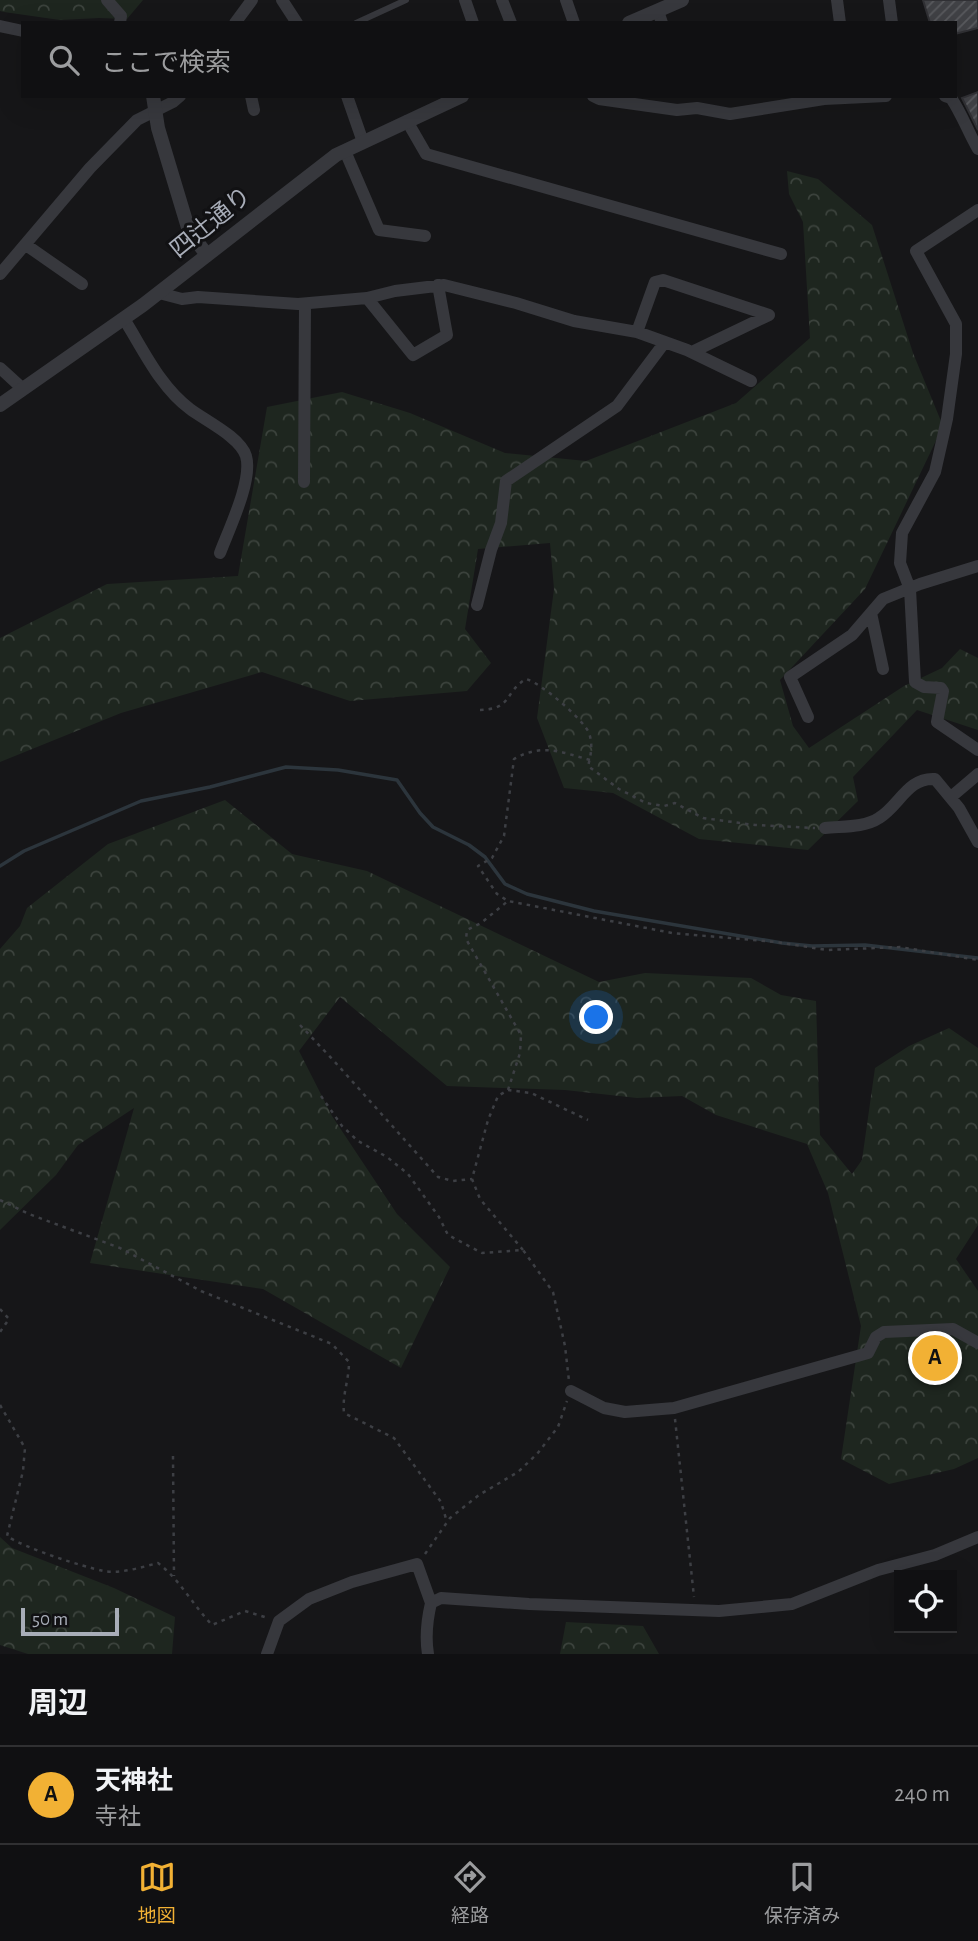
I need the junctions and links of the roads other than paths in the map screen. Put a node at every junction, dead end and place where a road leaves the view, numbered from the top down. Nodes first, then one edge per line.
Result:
1 (107, 0) edge
2 (252, 0) edge
3 (282, 0) edge
4 (406, 0) edge
5 (465, 0) edge
6 (502, 0) edge
7 (566, 0) edge
8 (682, 0) edge
9 (837, 0) edge
10 (889, 0) edge
11 (660, 17) edge
12 (120, 21) edge
13 (236, 21) edge
14 (296, 21) edge
15 (360, 21) edge
16 (472, 21) edge
17 (510, 21) edge
18 (573, 21) edge
19 (639, 21) edge
20 (840, 21) edge
21 (892, 21) edge
22 (0, 26) edge
23 (21, 31) edge
24 (178, 98) edge
25 (251, 98) edge
26 (349, 98) edge
27 (458, 98) edge
28 (597, 98) edge
29 (836, 98) edge
30 (951, 98) edge
31 (694, 102) edge
32 (154, 103) edge
33 (254, 110) dead end
34 (407, 121) junction
35 (363, 142) junction
36 (978, 149) edge
37 (345, 151) junction
38 (978, 210) edge
39 (425, 236) dead end
40 (26, 245) junction
41 (781, 254) dead end
42 (207, 256) junction
43 (0, 274) edge
44 (82, 284) dead end
45 (438, 285) junction
46 (159, 293) junction
47 (367, 298) junction
48 (305, 303) junction
49 (124, 319) junction
50 (637, 332) junction
51 (666, 342) junction
52 (692, 352) junction
53 (0, 368) edge
54 (751, 382) dead end
55 (23, 389) junction
56 (0, 405) edge
57 (304, 482) dead end
58 (220, 553) dead end
59 (978, 566) edge
60 (910, 589) junction
61 (477, 605) dead end
62 (872, 612) junction
63 (883, 668) dead end
64 (808, 717) dead end
65 (978, 750) edge
66 (978, 774) edge
67 (951, 797) junction
68 (825, 828) road end
69 (978, 842) edge
70 (978, 1343) edge
71 (570, 1391) road end
72 (978, 1537) edge
73 (431, 1603) junction
74 (267, 1654) edge
75 (428, 1654) edge

1 - 12 street
2 - 13 street
3 - 14 street
4 - 15 lane
5 - 16 street
6 - 17 street
7 - 18 street
8 - 11 street
9 - 20 street
10 - 21 street
11 - 19 street
22 - 23 street
24 - 32 street
25 - 33 street
26 - 35 street
27 - 34 street, 四辻通り
28 - 31 street
29 - 31 street
30 - 36 street
32 - 40 street
32 - 42 street
34 - 35 street, 四辻通り
34 - 41 street
35 - 37 street, 四辻通り
37 - 39 street
37 - 42 street, 四辻通り
38 - 60 street
40 - 43 street
40 - 44 street
42 - 46 street, 四辻通り
45 - 47 street
45 - 47 street
45 - 50 street
46 - 48 street
46 - 49 street, 四辻通り
47 - 48 street
48 - 57 street
49 - 55 street, 四辻通り
49 - 58 street
50 - 51 street
50 - 52 street
51 - 52 street
51 - 61 street
52 - 54 street
53 - 55 street
55 - 56 street, 四辻通り
59 - 60 street
60 - 62 street
60 - 65 street
62 - 63 street
62 - 64 street
66 - 67 street
67 - 68 street
67 - 69 street
70 - 71 street
72 - 73 street
73 - 74 street
73 - 75 street

